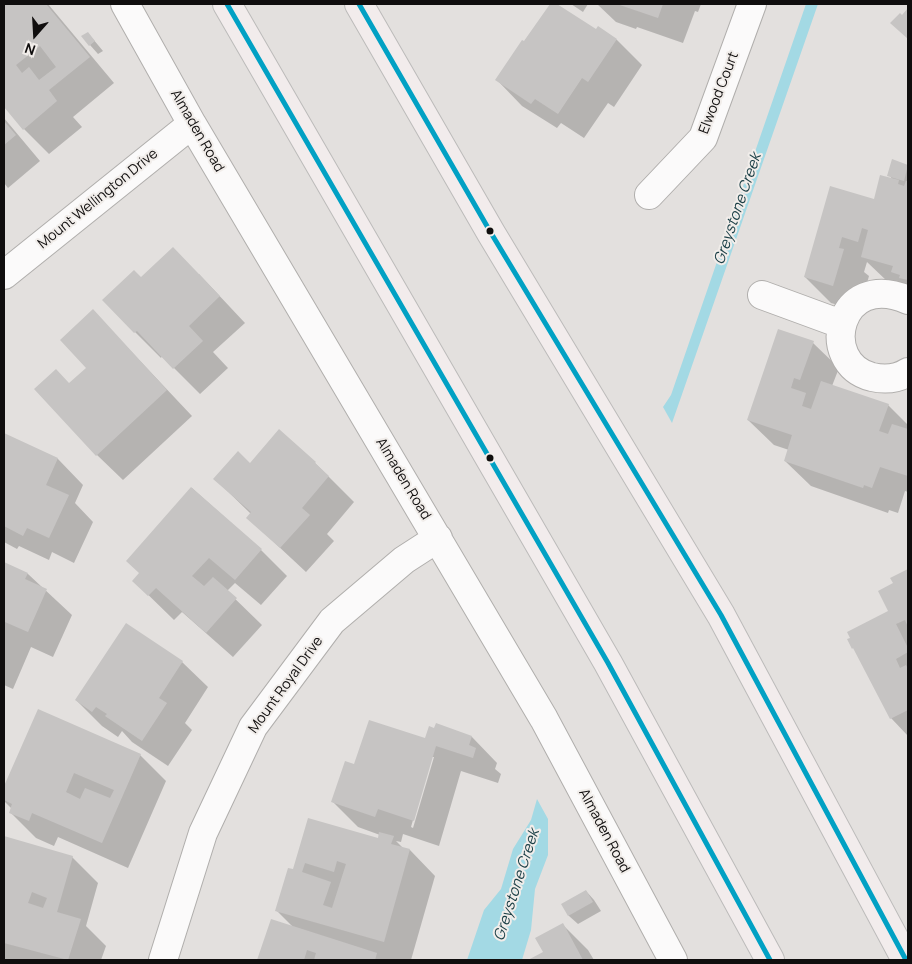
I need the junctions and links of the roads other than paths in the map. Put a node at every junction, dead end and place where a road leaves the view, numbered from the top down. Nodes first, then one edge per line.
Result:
1 (125, 4) edge
2 (227, 4) edge
3 (359, 4) edge
4 (752, 4) edge
5 (192, 124) junction
6 (649, 195) dead end
7 (4, 275) edge
8 (762, 296) dead end
9 (908, 300) edge
10 (841, 324) junction
11 (908, 372) edge
12 (438, 538) junction
13 (163, 960) edge
14 (673, 960) edge
15 (770, 960) edge
16 (906, 960) edge

1 - 5 street, Almaden Road
2 - 15 main road
3 - 16 main road
4 - 6 street, Elwood Court
5 - 7 street, Mount Wellington Drive
5 - 12 street, Almaden Road
8 - 10 street
9 - 10 street
10 - 11 street
12 - 13 street, Mount Royal Drive
12 - 14 street, Almaden Road

